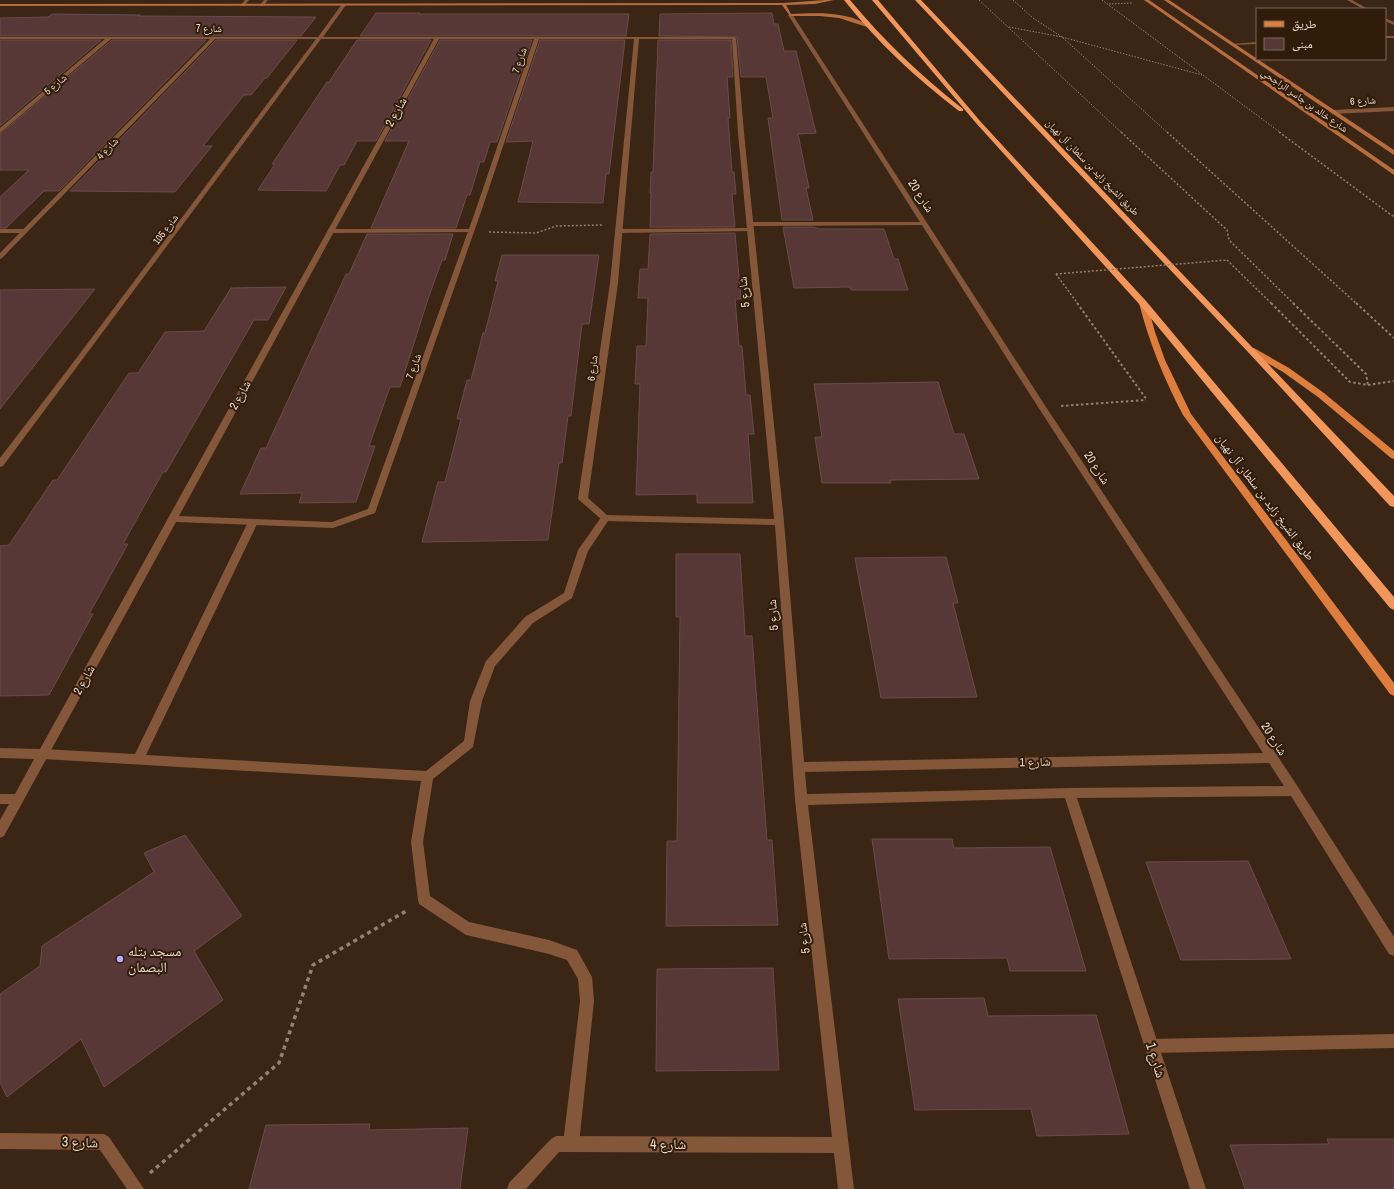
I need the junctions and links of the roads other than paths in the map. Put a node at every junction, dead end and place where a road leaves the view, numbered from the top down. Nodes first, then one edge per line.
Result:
1 (247, 0) edge
2 (266, 0) edge
3 (832, 0) edge
4 (847, 0) edge
5 (876, 0) edge
6 (918, 0) edge
7 (1166, 0) edge
8 (1349, 0) edge
9 (1148, 1) edge
10 (782, 2) edge
11 (0, 4) edge
12 (242, 5) junction
13 (262, 5) junction
14 (344, 5) junction
15 (1364, 8) edge
16 (790, 15) junction
17 (867, 26) junction
18 (319, 37) junction
19 (438, 37) junction
20 (537, 37) junction
21 (637, 37) junction
22 (0, 38) edge
23 (8, 38) junction
24 (110, 38) junction
25 (214, 38) junction
26 (734, 38) joint
27 (1256, 43) edge
28 (0, 44) edge
29 (1233, 44) junction
30 (1256, 60) edge
31 (1256, 60) edge
32 (1243, 68) junction
33 (1268, 68) junction
34 (1291, 83) junction
35 (1267, 85) junction
36 (1394, 108) edge
37 (1333, 112) junction
38 (978, 122) junction
39 (0, 131) edge
40 (1394, 153) edge
41 (1394, 173) edge
42 (924, 224) junction
43 (750, 227) junction
44 (619, 228) junction
45 (0, 231) edge
46 (25, 231) junction
47 (330, 231) junction
48 (471, 231) junction
49 (0, 257) edge
50 (1143, 303) junction
51 (1250, 350) junction
52 (1394, 456) edge
53 (0, 464) edge
54 (1394, 503) edge
55 (605, 518) junction
56 (172, 519) junction
57 (253, 522) junction
58 (779, 522) junction
59 (1394, 605) edge
60 (1394, 690) edge
61 (0, 753) edge
62 (43, 754) junction
63 (1272, 758) junction
64 (138, 759) junction
65 (798, 767) junction
66 (428, 776) junction
67 (1294, 791) junction
68 (1069, 793) junction
69 (0, 799) edge
70 (18, 799) junction
71 (801, 800) junction
72 (0, 832) edge
73 (1394, 949) edge
74 (1394, 1041) edge
75 (1151, 1046) junction
76 (0, 1141) edge
77 (571, 1144) junction
78 (841, 1145) junction
79 (135, 1187) edge
80 (515, 1189) edge
81 (846, 1189) edge
82 (1198, 1189) edge

1 - 12 street
2 - 13 street
3 - 10 street
4 - 17 highway
5 - 38 highway
6 - 51 highway, طريق الشيخ زايد بن سلطان آل نهيان
7 - 29 street, شارع خالد بن جاسر الراجحي
8 - 15 street
9 - 32 street, شارع خالد بن جاسر الراجحي
10 - 14 street
10 - 16 street, شارع 20
11 - 12 street
12 - 13 street
13 - 14 street
14 - 18 street, شارع 105
16 - 17 street
16 - 42 street, شارع 20
17 - 38 highway
18 - 19 street, شارع 7
18 - 25 street, شارع 7
18 - 53 street, شارع 105
19 - 20 street, شارع 7
19 - 47 street, شارع 2
20 - 21 street, شارع 7
20 - 48 street, شارع 7
21 - 26 street, شارع 7
21 - 44 street, شارع 6
22 - 23 street, شارع 7
23 - 24 street, شارع 7
23 - 28 street
24 - 25 street, شارع 7
24 - 39 street, شارع 5
25 - 46 street, شارع 4
26 - 43 street, شارع 5
27 - 29 street
29 - 31 street, شارع خالد بن جاسر الراجحي
30 - 33 street, شارع خالد بن جاسر الراجحي
32 - 33 street
32 - 35 street, شارع خالد بن جاسر الراجحي
33 - 34 street, شارع خالد بن جاسر الراجحي
34 - 35 street
34 - 37 street, شارع خالد بن جاسر الراجحي
35 - 41 street, شارع خالد بن جاسر الراجحي
36 - 37 street, شارع 6
37 - 40 street, شارع خالد بن جاسر الراجحي
38 - 50 highway
42 - 43 street
42 - 63 street, شارع 20
43 - 44 street
43 - 58 street, شارع 5
44 - 55 street, شارع 6
45 - 46 street
46 - 49 street, شارع 4
47 - 48 street
47 - 56 street, شارع 2
48 - 57 street, شارع 7
50 - 59 highway
50 - 60 main road, طريق الشيخ زايد بن سلطان آل نهيان
51 - 52 main road, طريق الشيخ زايد بن سلطان آل نهيان
51 - 54 highway, طريق الشيخ زايد بن سلطان آل نهيان
55 - 58 street
55 - 66 street
56 - 57 street, شارع 7
56 - 62 street, شارع 2
57 - 64 street
58 - 65 street, شارع 5
61 - 62 street
62 - 64 street
62 - 70 street, شارع 2
63 - 65 street, شارع 1
63 - 67 street, شارع 20
64 - 66 street
65 - 71 street, شارع 5
66 - 77 street
67 - 68 street
67 - 73 street, شارع 20
68 - 71 street
68 - 75 street, شارع 1
69 - 70 street
70 - 72 street, شارع 2
71 - 78 street, شارع 5
74 - 75 street
75 - 82 street, شارع 1
76 - 79 street, شارع 3
77 - 78 street, شارع 4
77 - 80 street, شارع 4
78 - 81 street, شارع 5

